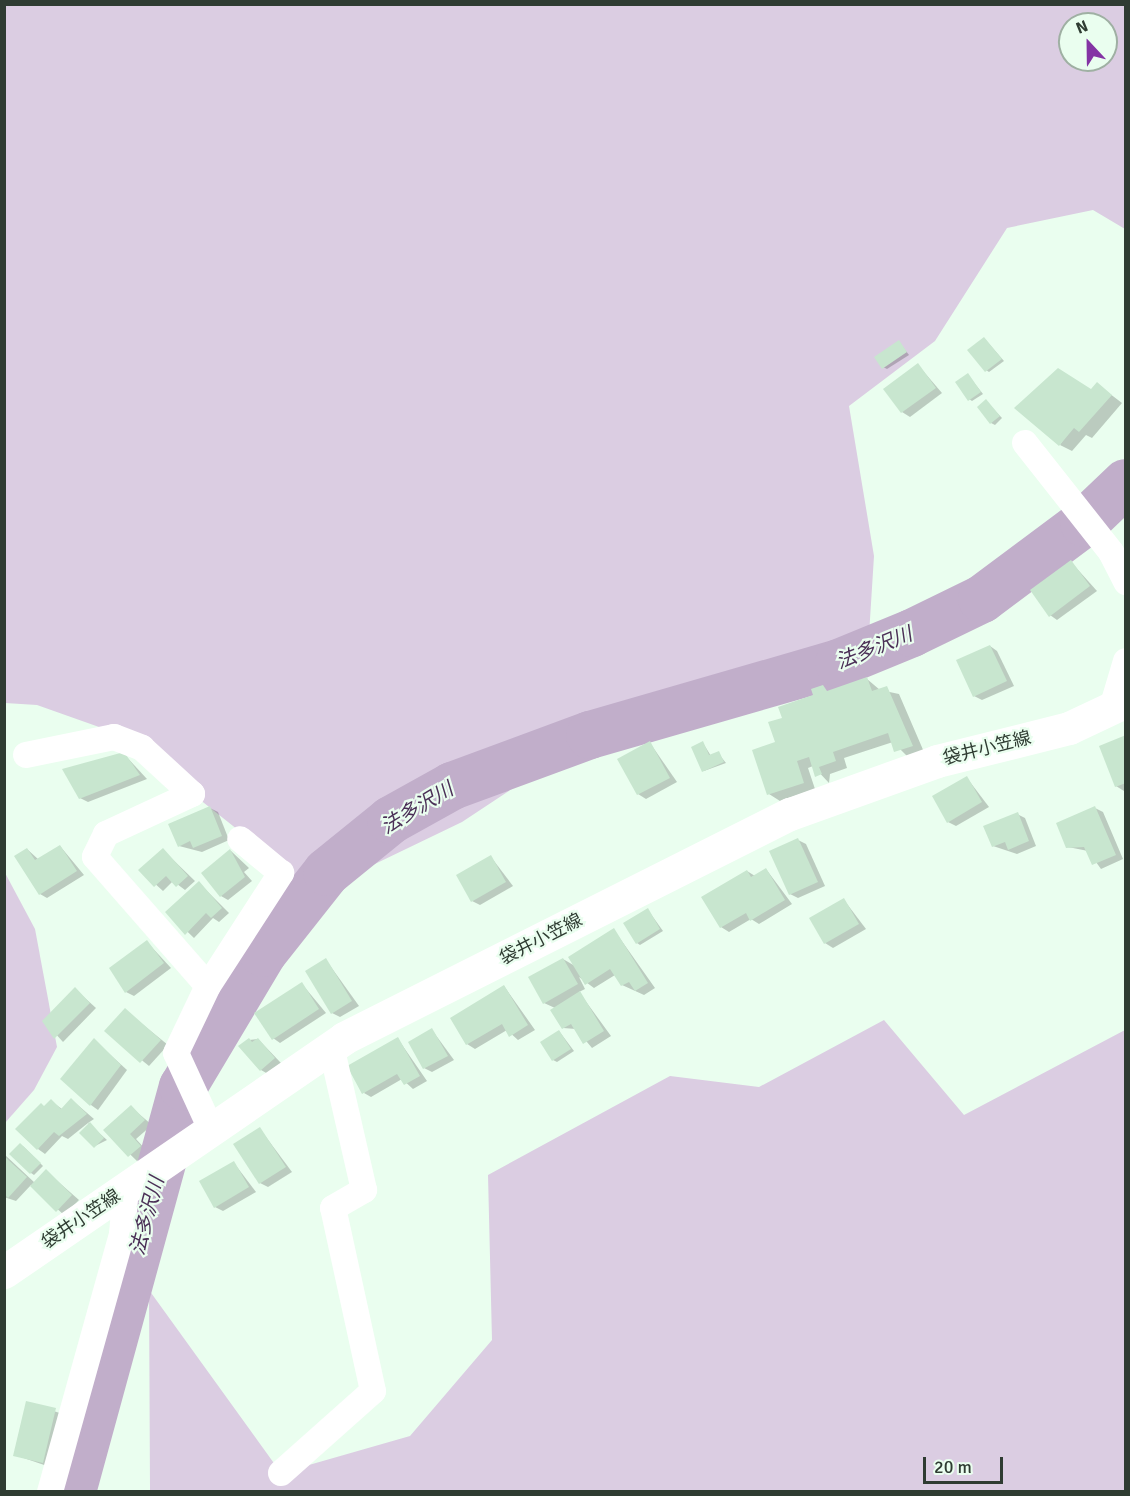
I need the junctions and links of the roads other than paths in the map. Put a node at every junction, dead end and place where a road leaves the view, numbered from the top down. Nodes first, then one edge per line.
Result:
1 (1025, 443) dead end
2 (1125, 582) edge
3 (1125, 661) edge
4 (1119, 704) edge
5 (26, 755) dead end
6 (240, 839) dead end
7 (208, 986) junction
8 (331, 1046) junction
9 (210, 1127) junction
10 (126, 1188) junction
11 (4, 1272) edge
12 (281, 1473) dead end
13 (50, 1491) edge

1 - 2 street
3 - 4 street
4 - 8 main road, 袋井小笠線
5 - 7 street
6 - 7 street
7 - 9 street
8 - 9 main road, 袋井小笠線
8 - 12 street
9 - 10 main road, 袋井小笠線
10 - 11 main road, 袋井小笠線
10 - 13 street

